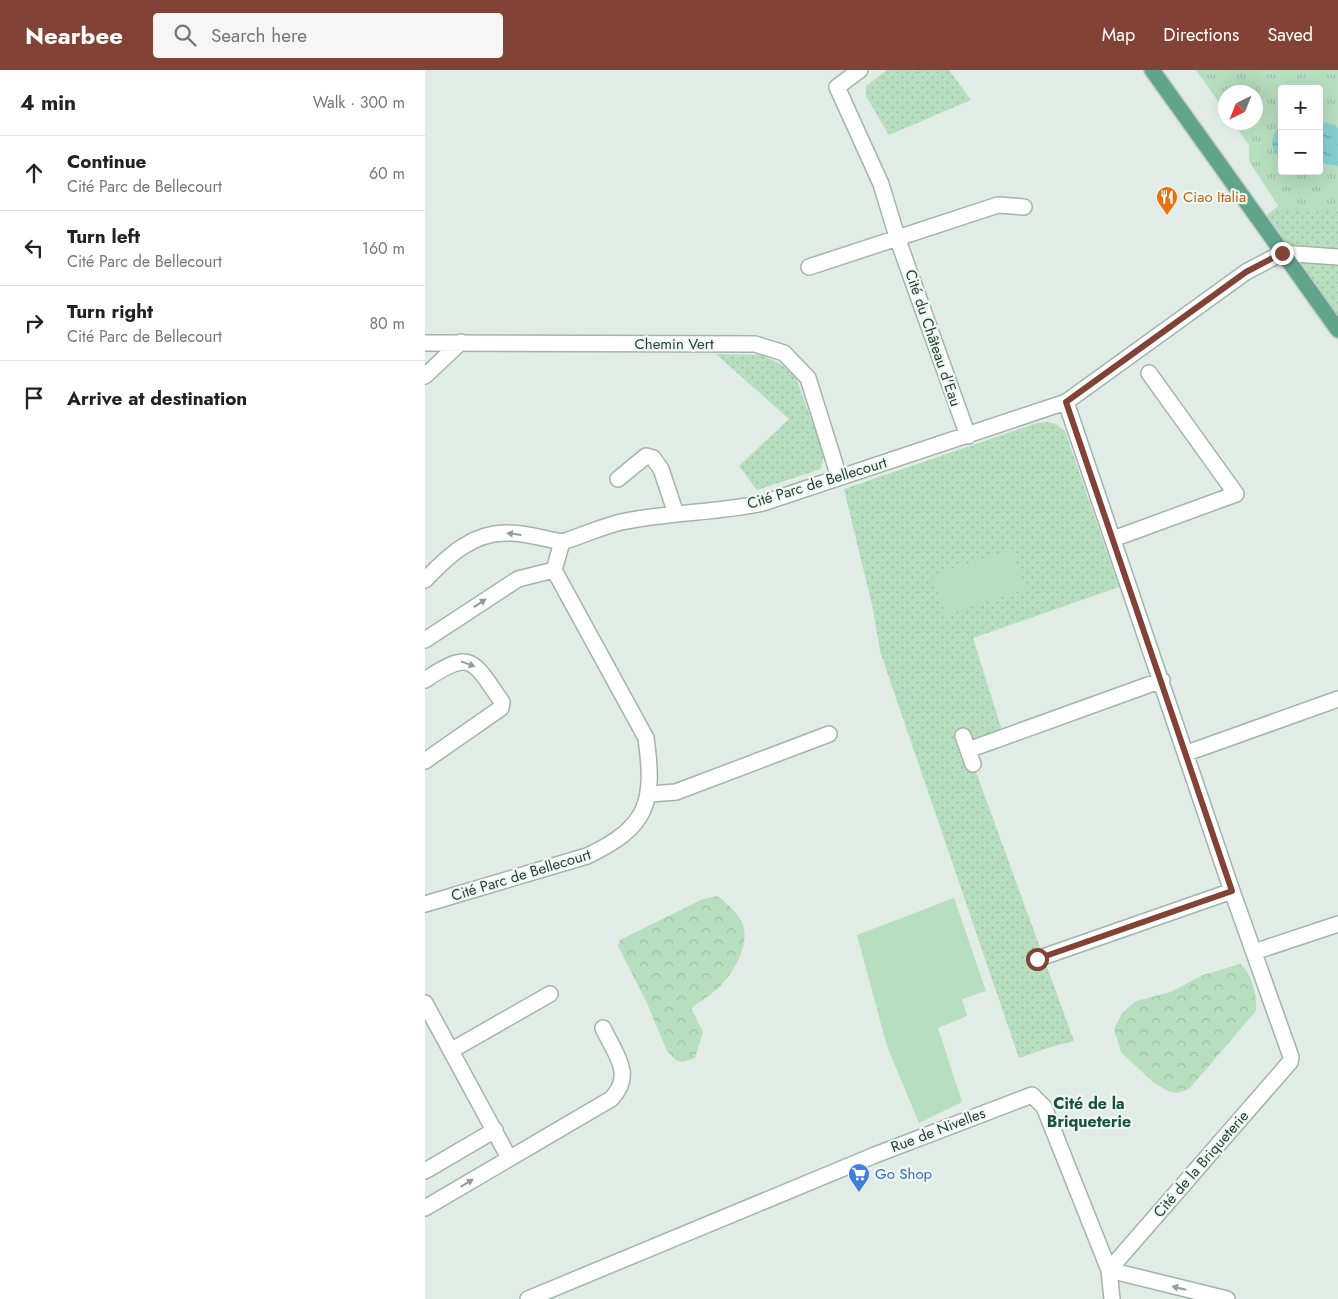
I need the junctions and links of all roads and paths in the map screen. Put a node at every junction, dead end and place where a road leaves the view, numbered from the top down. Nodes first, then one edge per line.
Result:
1 (859, 70) edge
2 (1152, 70) edge
3 (1024, 207) dead end
4 (898, 240) junction
5 (1282, 253) junction
6 (1338, 257) edge
7 (809, 267) dead end
8 (1338, 330) edge
9 (461, 342) junction
10 (425, 343) edge
11 (1149, 373) dead end
12 (425, 376) edge
13 (1066, 402) junction
14 (968, 436) junction
15 (839, 477) junction
16 (618, 480) dead end
17 (676, 514) junction
18 (1113, 538) junction
19 (562, 542) junction
20 (554, 570) junction
21 (425, 580) edge
22 (425, 640) edge
23 (425, 680) edge
24 (1162, 680) junction
25 (1338, 700) edge
26 (829, 734) dead end
27 (968, 750) dead end
28 (1187, 753) junction
29 (425, 761) edge
30 (650, 794) junction
31 (1232, 891) junction
32 (425, 904) edge
33 (1338, 924) edge
34 (1255, 952) junction
35 (1037, 960) dead end
36 (550, 994) dead end
37 (425, 1003) edge
38 (603, 1028) dead end
39 (431, 1029) edge
40 (452, 1050) junction
41 (495, 1130) junction
42 (509, 1158) junction
43 (425, 1171) edge
44 (425, 1208) edge
45 (1109, 1270) junction
46 (528, 1299) edge
47 (1112, 1299) edge
48 (1227, 1299) edge

1 - 4 street, Cité du Château d'Eau
2 - 5 main road
3 - 4 street
4 - 7 street
4 - 14 street, Cité du Château d'Eau
5 - 6 street
5 - 8 main road
5 - 13 street, Cité Parc de Bellecourt
9 - 10 street, Chemin Vert
9 - 12 street
9 - 15 street, Chemin Vert
11 - 18 street
13 - 14 street, Cité Parc de Bellecourt
13 - 18 street
14 - 15 street, Cité Parc de Bellecourt
15 - 17 street, Cité Parc de Bellecourt
16 - 17 street
17 - 19 street, Cité Parc de Bellecourt
18 - 24 street
19 - 20 street
19 -> 21 street, Cité Parc de Bellecourt
22 -> 20 street
20 - 30 street, Cité Parc de Bellecourt
23 -> 29 street
24 - 27 street
24 - 28 street
25 - 28 street
26 - 30 street
28 - 31 street
30 - 32 street, Cité Parc de Bellecourt
31 - 34 street
31 - 35 street
33 - 34 street
34 - 45 street, Cité de la Briqueterie
36 - 40 street
37 - 39 street
38 - 42 street
39 - 40 street
40 - 41 street
41 - 42 street
41 - 43 street
44 -> 42 street
45 - 46 street, Rue de Nivelles
45 - 47 street
48 -> 45 street

